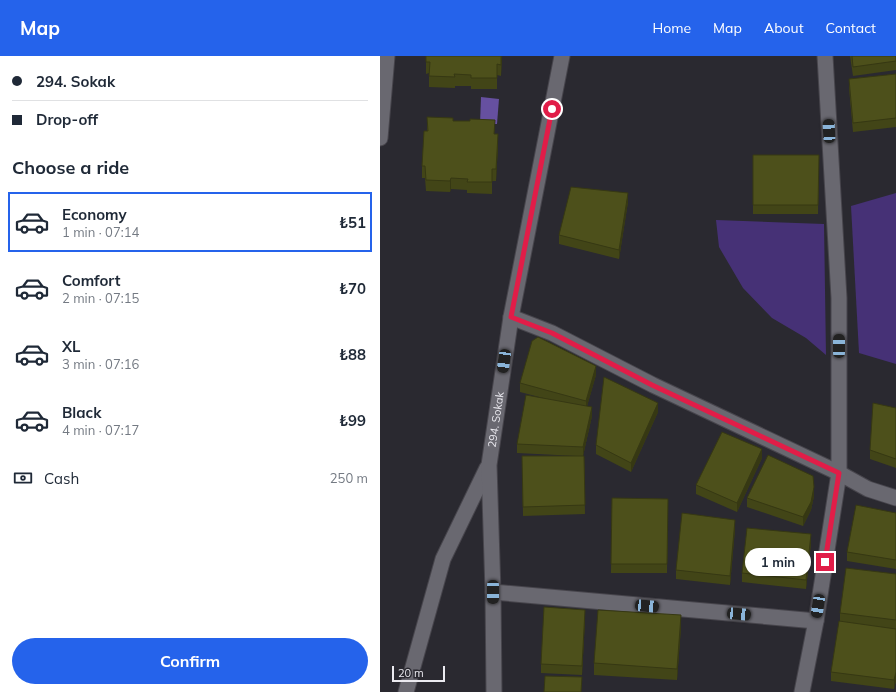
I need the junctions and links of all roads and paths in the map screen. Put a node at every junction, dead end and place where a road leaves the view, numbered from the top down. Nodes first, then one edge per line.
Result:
1 (387, 56) edge
2 (562, 56) edge
3 (825, 56) edge
4 (380, 138) edge
5 (511, 317) junction
6 (489, 465) junction
7 (839, 473) junction
8 (896, 498) edge
9 (493, 592) junction
10 (816, 621) junction
11 (406, 692) edge
12 (494, 692) edge
13 (802, 692) edge

1 - 4 street
2 - 5 street, 294. Sokak
3 - 7 street
5 - 6 street, 294. Sokak
5 - 7 street
6 - 9 street, 294. Sokak
6 - 11 street
7 - 8 street
7 - 10 street
9 - 10 street
9 - 12 street, 294. Sokak
10 - 13 street

